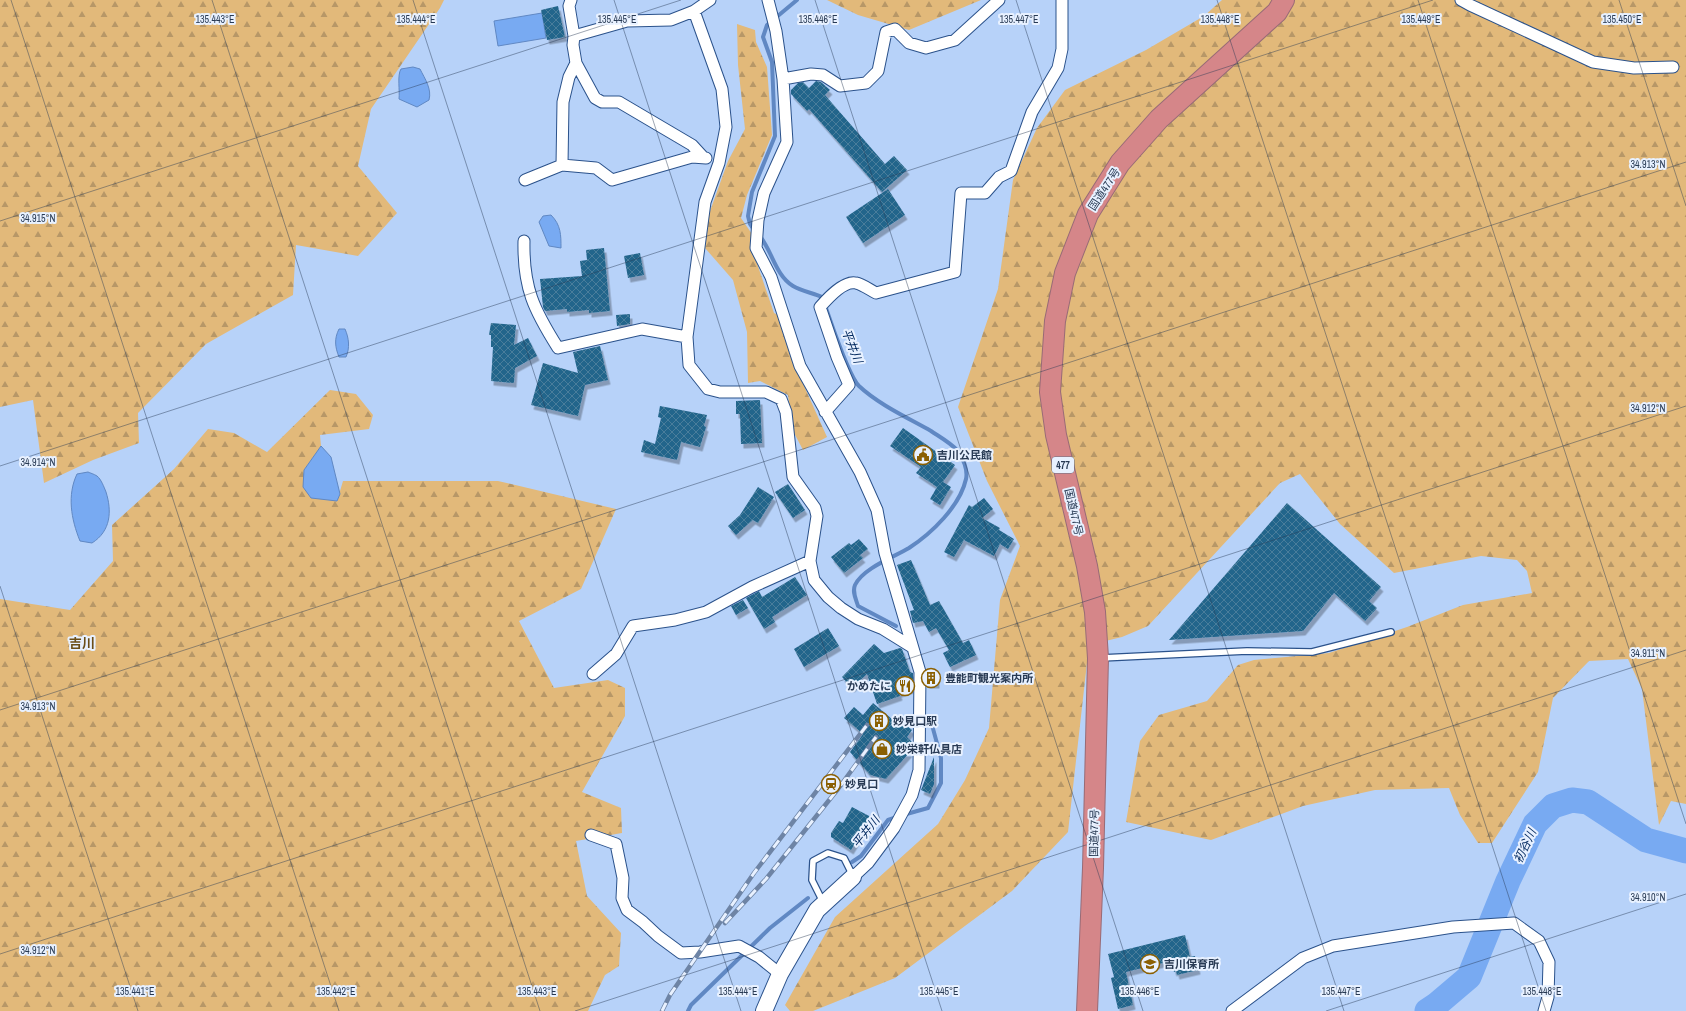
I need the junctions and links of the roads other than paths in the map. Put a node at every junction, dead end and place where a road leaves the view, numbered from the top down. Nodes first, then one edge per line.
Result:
1 (571, 0) edge
2 (710, 0) edge
3 (999, 0) edge
4 (1062, 0) edge
5 (1284, 0) edge
6 (1461, 0) edge
7 (770, 5) edge
8 (694, 10) junction
9 (574, 36) junction
10 (576, 63) junction
11 (1673, 67) dead end
12 (783, 79) junction
13 (703, 157) junction
14 (719, 163) junction
15 (562, 165) junction
16 (525, 180) dead end
17 (524, 242) dead end
18 (687, 337) junction
19 (826, 412) junction
20 (810, 561) junction
21 (1391, 632) dead end
22 (912, 647) junction
23 (1098, 658) junction
24 (593, 674) dead end
25 (591, 835) dead end
26 (853, 877) junction
27 (824, 904) junction
28 (780, 974) junction
29 (764, 1011) edge
30 (1087, 1011) edge
31 (1232, 1011) edge
32 (1544, 1011) edge

1 - 9 street
2 - 8 street
3 - 12 street
4 - 19 street
5 - 23 highway, 国道477号 / 477
6 - 11 street
7 - 12 street
8 - 9 street
8 - 14 street
9 - 10 street
10 - 13 street
10 - 15 street
12 - 19 street
13 - 14 street
13 - 15 street
14 - 18 street
15 - 16 street
17 - 18 street
18 - 20 street
19 - 22 street
20 - 22 street
20 - 24 street
21 - 23 lane
22 - 26 street
23 - 30 highway, 国道477号 / 477
25 - 28 street
26 - 27 street
26 - 27 lane
27 - 28 street
28 - 29 street
31 - 32 street

